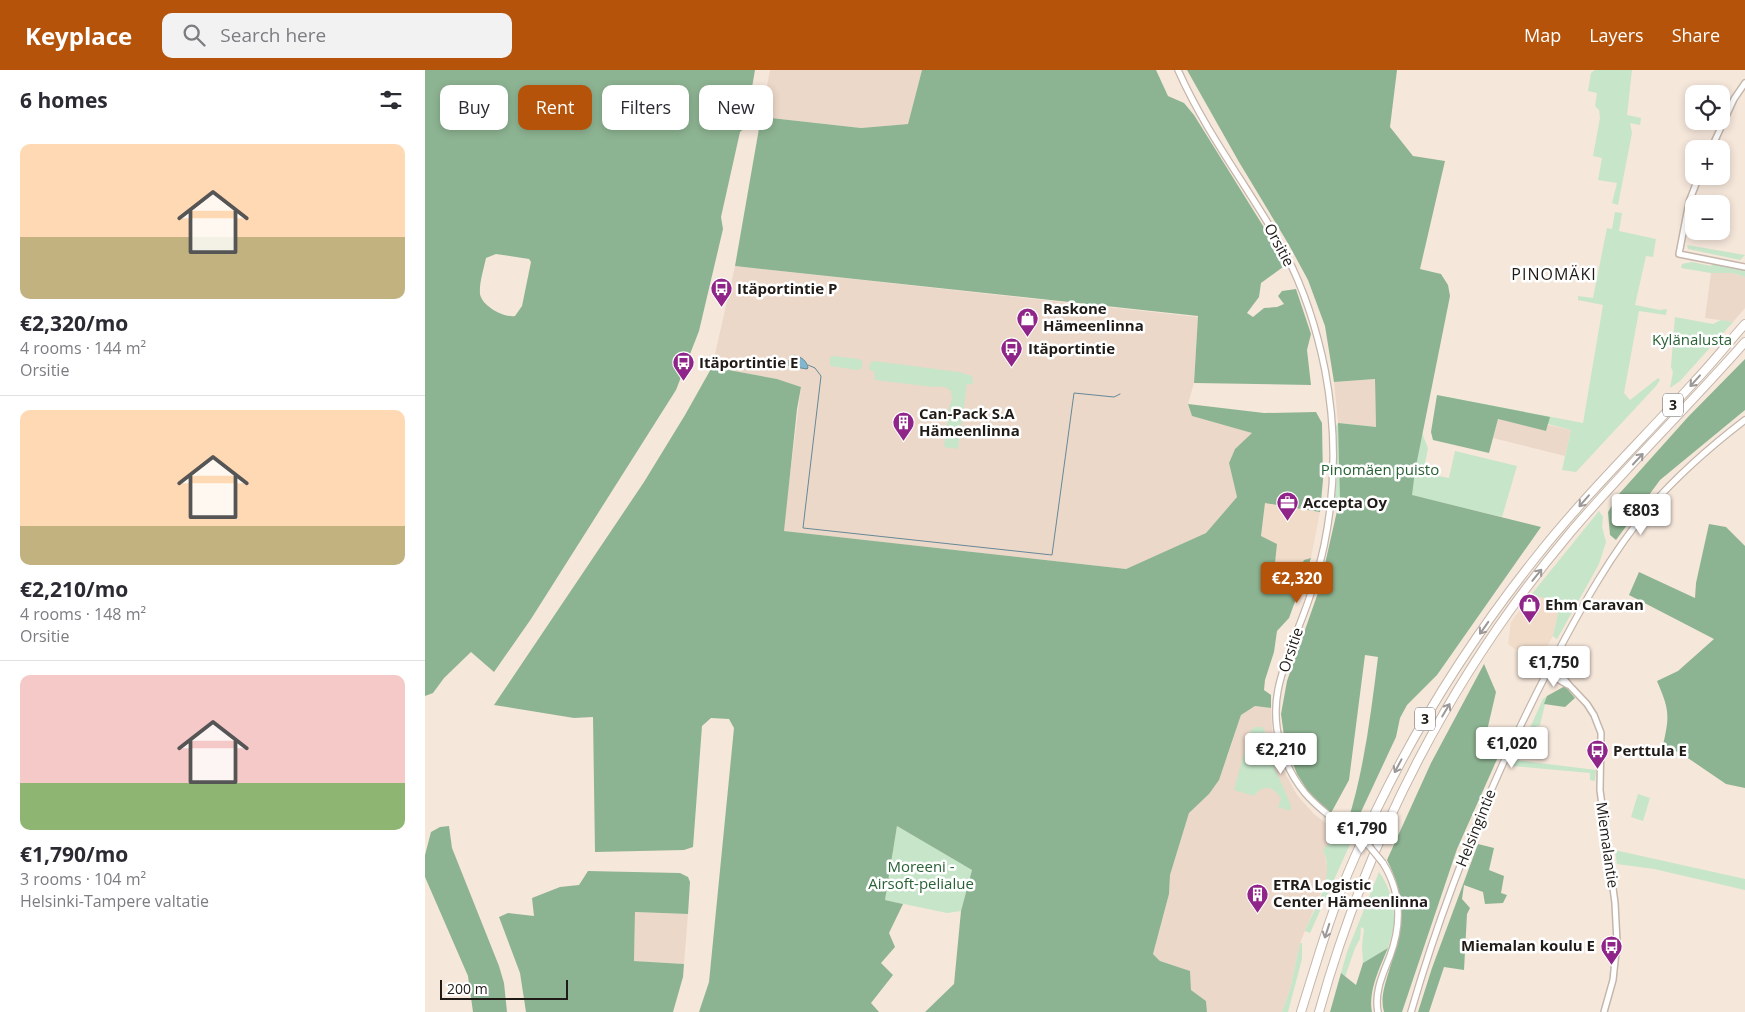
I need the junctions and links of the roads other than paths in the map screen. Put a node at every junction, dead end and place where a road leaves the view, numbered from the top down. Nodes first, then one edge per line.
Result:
1 (1178, 70) edge
2 (1745, 83) edge
3 (1715, 140) edge
4 (1696, 185) edge
5 (1745, 267) edge
6 (1745, 324) edge
7 (1745, 342) edge
8 (1745, 420) edge
9 (1552, 664) junction
10 (1547, 673) junction
11 (1570, 686) junction
12 (1301, 1012) edge
13 (1319, 1012) edge
14 (1378, 1012) edge
15 (1411, 1012) edge
16 (1604, 1012) edge

1 - 14 main road, Orsitie, bridge
2 - 3 street
4 - 5 street
6 -> 12 highway, 3
13 -> 7 highway, 3
8 - 9 main road, Helsingintie
9 - 10 main road, Helsingintie
9 - 11 street, Miemalantie
10 - 11 street, Miemalantie
10 - 15 main road, Helsingintie
11 - 16 street, Miemalantie

